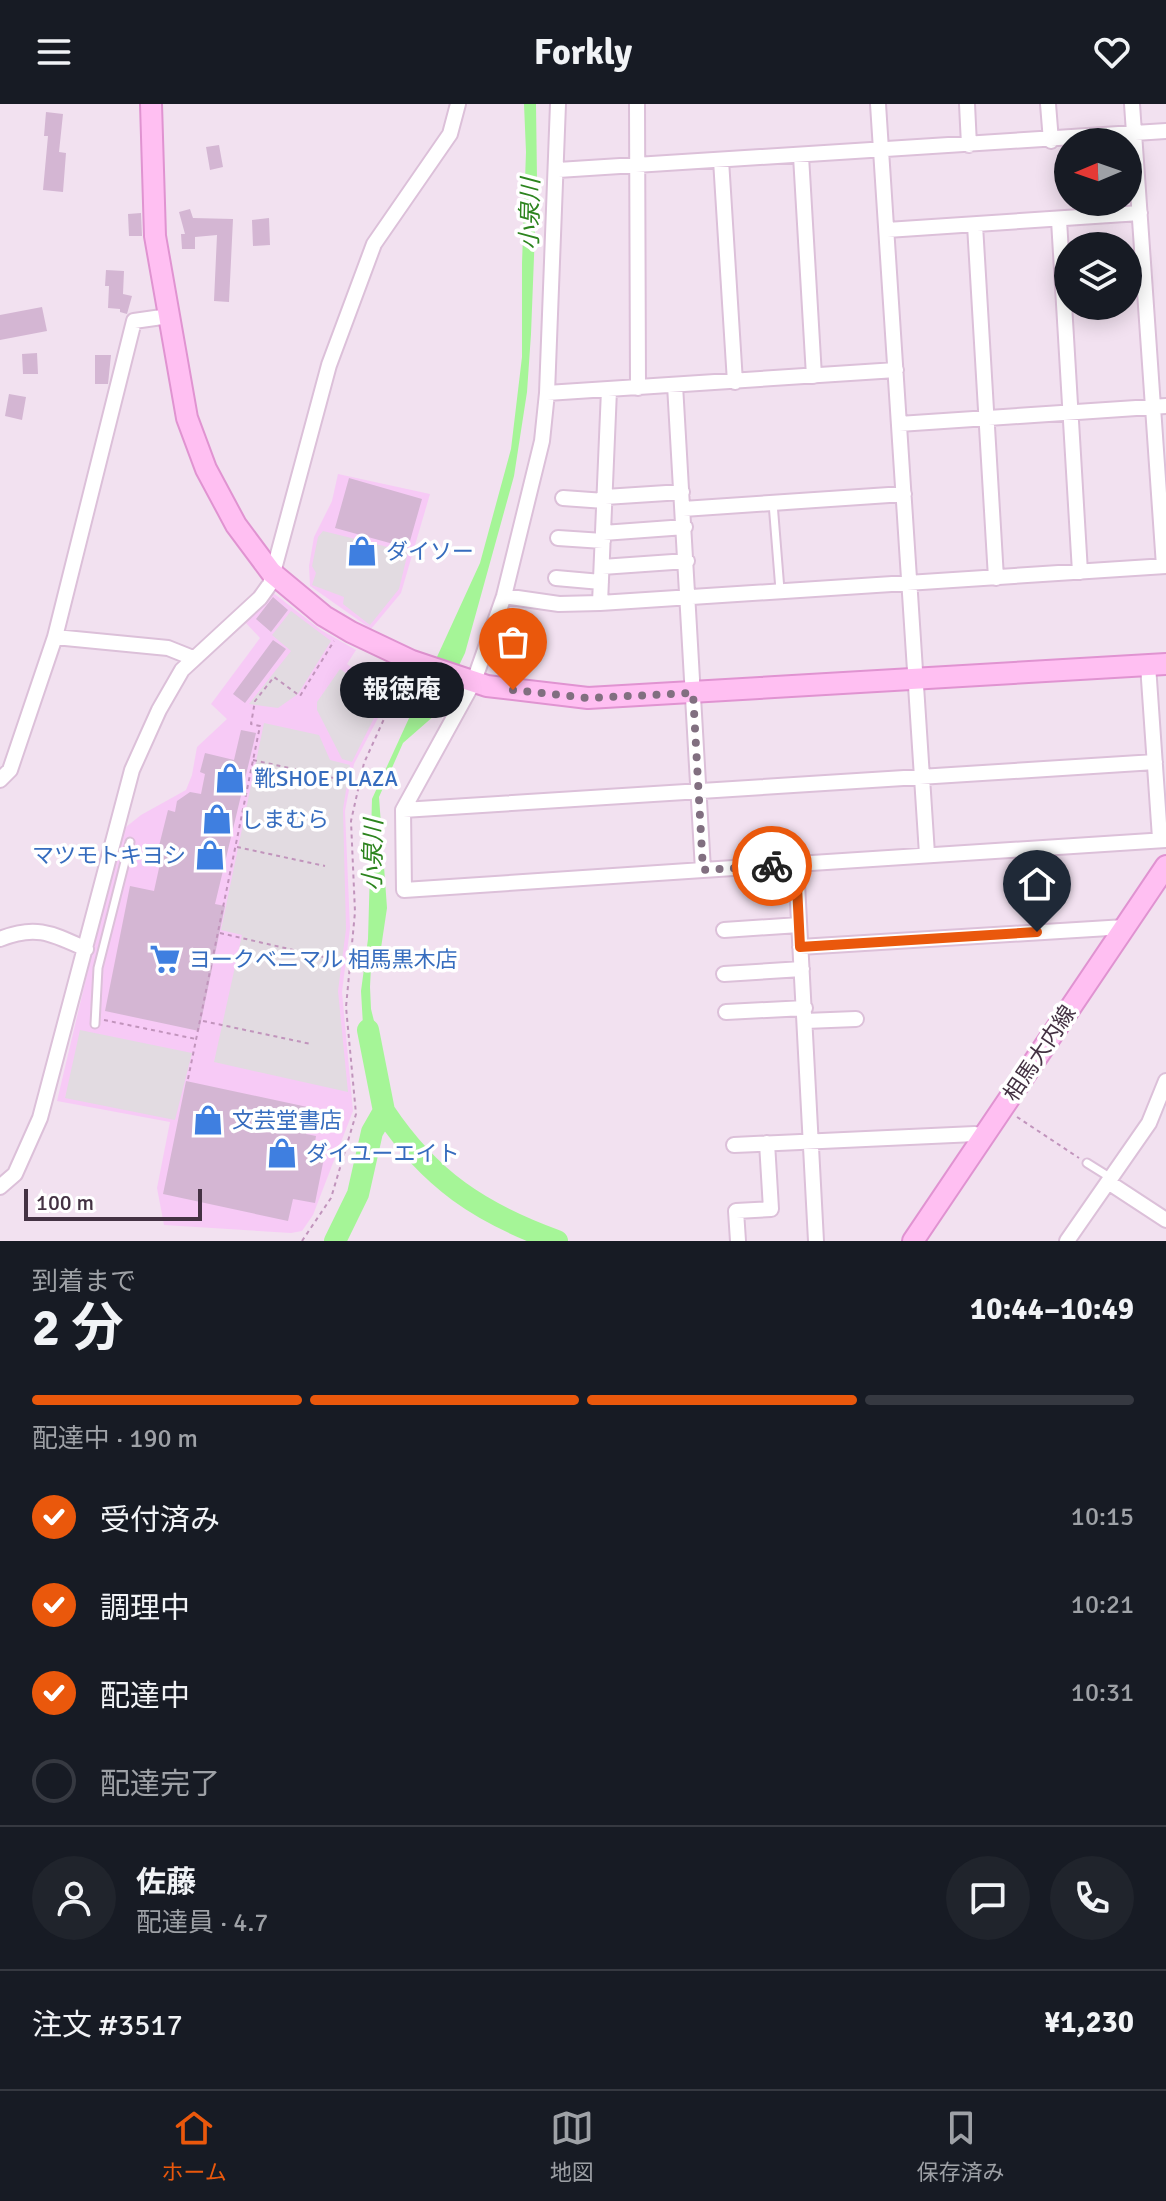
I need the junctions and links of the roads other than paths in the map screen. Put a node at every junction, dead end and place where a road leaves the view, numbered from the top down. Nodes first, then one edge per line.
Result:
1 (151, 104) edge
2 (458, 104) edge
3 (558, 104) edge
4 (637, 104) edge
5 (878, 104) edge
6 (967, 104) edge
7 (1048, 104) edge
8 (1132, 104) edge
9 (1134, 128) edge
10 (1166, 131) edge
11 (1142, 133) edge
12 (1051, 141) junction
13 (1054, 141) edge
14 (969, 145) junction
15 (881, 150) junction
16 (801, 156) junction
17 (721, 160) junction
18 (637, 166) junction
19 (558, 170) junction
20 (1105, 216) edge
21 (1140, 216) edge
22 (1059, 220) junction
23 (975, 225) junction
24 (887, 230) junction
25 (169, 316) junction
26 (896, 370) junction
27 (814, 376) junction
28 (735, 382) junction
29 (675, 385) junction
30 (638, 388) junction
31 (609, 390) junction
32 (547, 393) junction
33 (1159, 406) edge
34 (1072, 411) junction
35 (985, 418) junction
36 (899, 424) junction
37 (682, 492) junction
38 (904, 494) junction
39 (563, 498) dead end
40 (605, 499) junction
41 (773, 503) junction
42 (683, 509) junction
43 (685, 527) junction
44 (603, 537) junction
45 (558, 538) dead end
46 (687, 561) junction
47 (1165, 566) edge
48 (602, 567) junction
49 (271, 572) junction
50 (1080, 572) junction
51 (556, 578) dead end
52 (996, 578) junction
53 (601, 582) junction
54 (910, 584) junction
55 (780, 593) junction
56 (504, 596) junction
57 (689, 599) junction
58 (600, 603) junction
59 (55, 637) junction
60 (193, 658) junction
61 (1157, 664) edge
62 (467, 679) junction
63 (916, 679) junction
64 (693, 693) junction
65 (1155, 762) junction
66 (922, 777) junction
67 (0, 780) edge
68 (698, 792) junction
69 (403, 810) junction
70 (1163, 839) edge
71 (130, 842) dead end
72 (927, 854) junction
73 (796, 865) junction
74 (703, 870) junction
75 (1162, 880) edge
76 (799, 925) junction
77 (1125, 927) junction
78 (724, 930) dead end
79 (0, 939) edge
80 (800, 947) junction
81 (86, 949) junction
82 (802, 969) junction
83 (724, 974) dead end
84 (726, 1012) dead end
85 (805, 1014) junction
86 (856, 1019) dead end
87 (95, 1021) road end
88 (1166, 1081) edge
89 (982, 1137) junction
90 (767, 1143) junction
91 (811, 1144) junction
92 (734, 1145) dead end
93 (1087, 1163) road end
94 (1109, 1180) junction
95 (0, 1187) edge
96 (1166, 1220) edge
97 (1074, 1239) edge
98 (738, 1241) edge
99 (816, 1241) edge
100 (913, 1241) edge

1 - 25 street
2 - 49 street
3 - 19 street
4 - 18 street
5 - 15 street
6 - 14 street
7 - 12 street
8 - 9 street
10 - 11 street
12 - 13 street
12 - 14 street
14 - 15 street
15 - 16 street
15 - 24 street
16 - 17 street
16 - 27 street
17 - 18 street
17 - 28 street
18 - 19 street
18 - 30 street
19 - 32 street
20 - 22 street
21 - 33 street
22 - 23 street
22 - 34 street
23 - 24 street
23 - 35 street
24 - 26 street
25 - 49 street
25 - 59 street
26 - 27 street
26 - 36 street
27 - 28 street
28 - 29 street
29 - 30 street
29 - 37 street
30 - 31 street
31 - 32 street
31 - 40 street
32 - 56 street
33 - 34 street
33 - 47 street
34 - 35 street
34 - 50 street
35 - 36 street
35 - 52 street
36 - 38 street
37 - 40 street
37 - 42 street
38 - 41 street
38 - 54 street
39 - 40 street
40 - 44 street
41 - 42 street
41 - 55 lane
42 - 43 street
43 - 44 street
43 - 46 street
44 - 45 street
44 - 48 street
46 - 48 street
46 - 57 street
47 - 50 street
48 - 53 street
49 - 60 street
49 - 62 street
50 - 52 street
51 - 53 street
52 - 54 street
53 - 58 street
54 - 55 street
54 - 63 street
55 - 57 street
56 - 58 street
56 - 62 street
57 - 58 street
57 - 64 street
59 - 60 street
59 - 67 street
60 - 81 street
61 - 63 street
61 - 65 street
62 - 64 street
62 - 69 street
63 - 64 street
63 - 66 street
64 - 68 street
65 - 66 street
65 - 70 street
66 - 68 street
66 - 72 street
68 - 69 street
68 - 74 street
69 - 74 street
70 - 72 street
71 - 87 lane
72 - 73 street
73 - 74 street
73 - 76 street
75 - 77 street, 相馬大内線
76 - 78 street
76 - 80 street
77 - 80 street
77 - 89 street, 相馬大内線
79 - 81 street
80 - 82 street
81 - 95 street
82 - 83 street
82 - 85 street
84 - 85 street
85 - 86 street
85 - 91 street
88 - 94 street
89 - 91 street
89 - 100 street, 相馬大内線
90 - 91 street
90 - 92 street
90 - 98 street
91 - 99 street
93 - 94 lane
94 - 96 street
94 - 97 street

